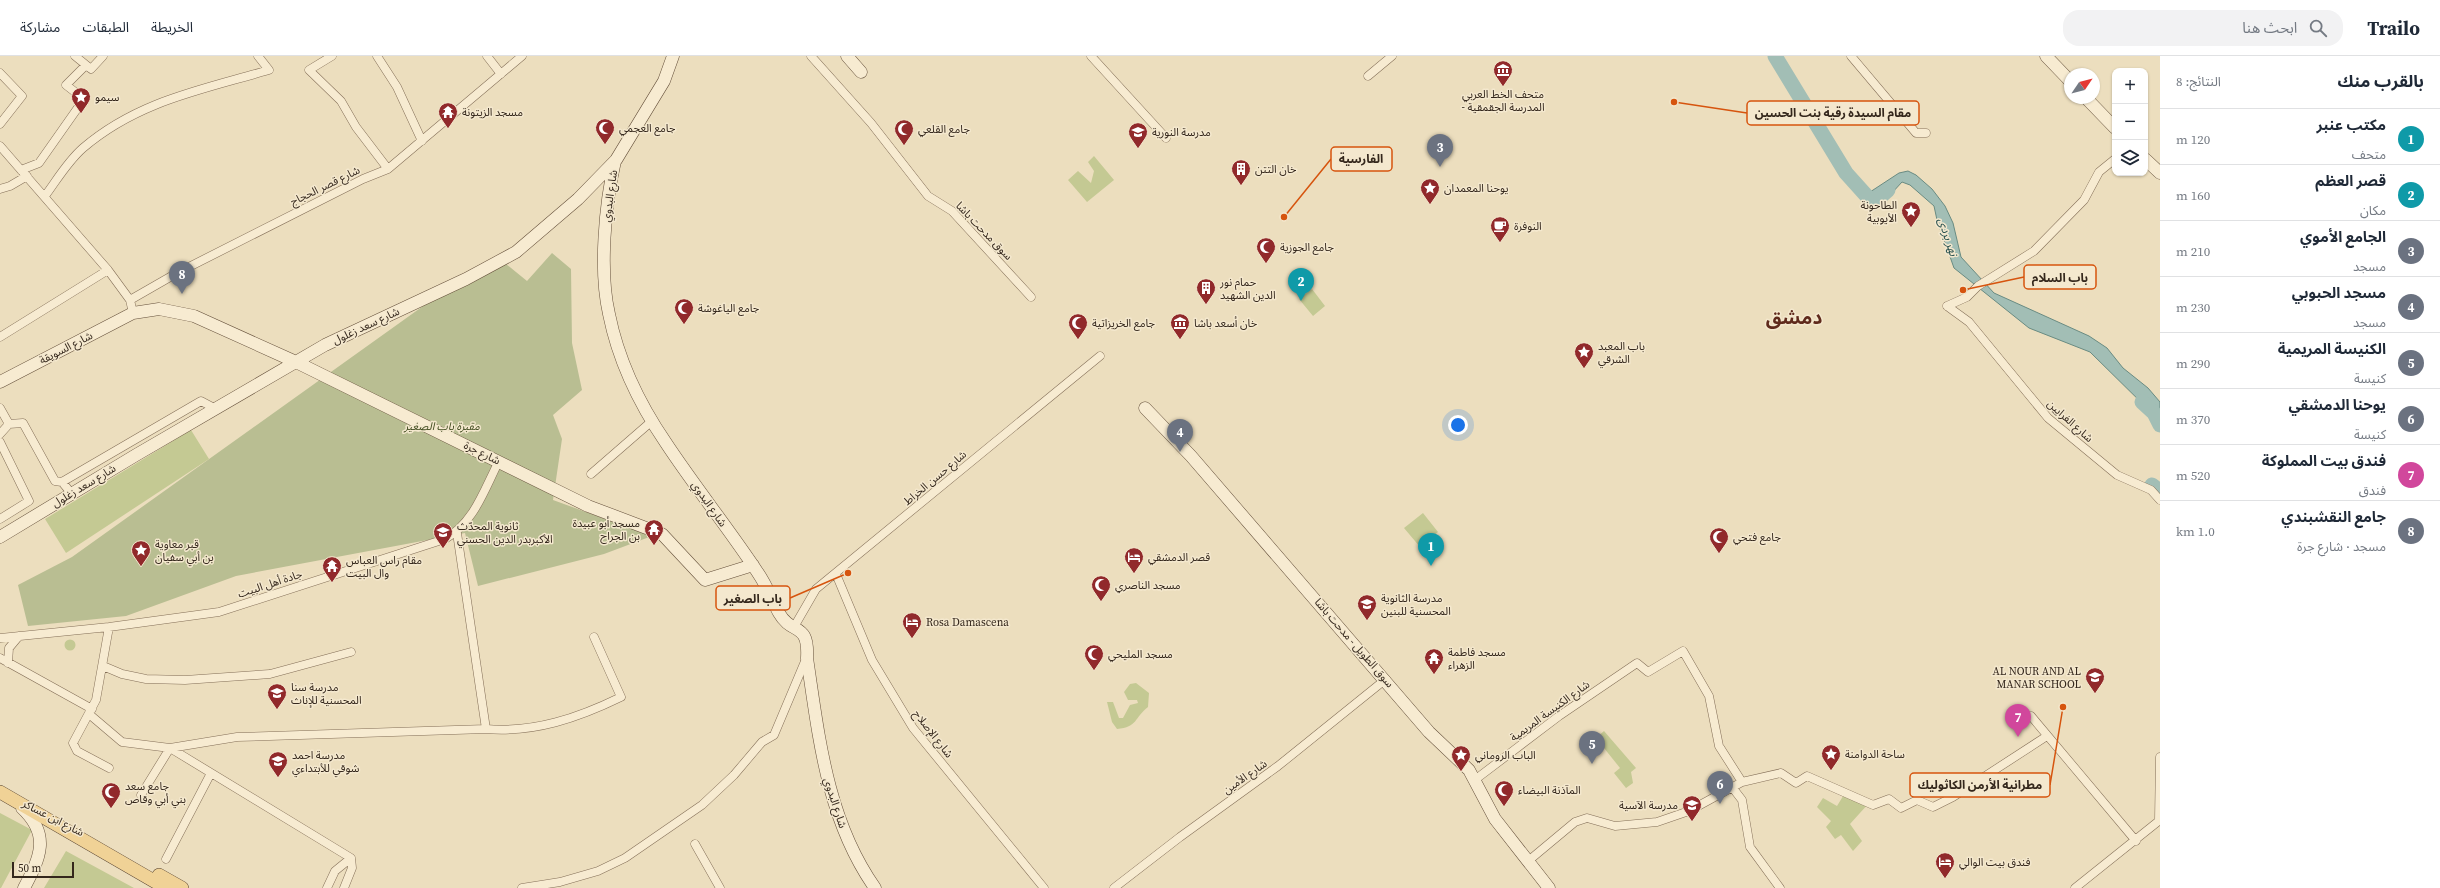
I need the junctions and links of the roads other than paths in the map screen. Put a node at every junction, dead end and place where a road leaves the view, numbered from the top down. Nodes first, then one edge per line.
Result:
1 (75, 56) edge
2 (103, 56) edge
3 (258, 56) edge
4 (332, 56) edge
5 (377, 56) edge
6 (487, 56) edge
7 (522, 56) edge
8 (673, 56) edge
9 (811, 56) edge
10 (847, 56) edge
11 (1092, 56) edge
12 (1392, 56) edge
13 (1851, 56) edge
14 (2046, 56) edge
15 (86, 65) junction
16 (861, 72) dead end
17 (0, 73) edge
18 (501, 74) junction
19 (2064, 75) edge
20 (1368, 76) dead end
21 (2092, 104) edge
22 (0, 124) edge
23 (2112, 125) edge
24 (1926, 133) dead end
25 (1166, 138) dead end
26 (422, 141) junction
27 (0, 146) edge
28 (616, 160) junction
29 (2112, 161) edge
30 (2148, 161) edge
31 (388, 169) junction
32 (24, 173) junction
33 (2160, 173) edge
34 (0, 189) edge
35 (45, 196) junction
36 (108, 270) junction
37 (1031, 297) dead end
38 (130, 300) junction
39 (133, 313) junction
40 (0, 337) edge
41 (1100, 356) dead end
42 (296, 362) junction
43 (0, 382) edge
44 (0, 408) edge
45 (1145, 408) dead end
46 (216, 409) junction
47 (652, 421) junction
48 (9, 424) junction
49 (0, 434) edge
50 (0, 442) edge
51 (499, 461) junction
52 (591, 474) dead end
53 (62, 482) junction
54 (72, 494) junction
55 (2160, 500) edge
56 (0, 519) edge
57 (457, 532) junction
58 (0, 537) edge
59 (753, 565) junction
60 (836, 574) junction
61 (109, 627) junction
62 (794, 627) junction
63 (19, 636) junction
64 (594, 637) dead end
65 (0, 638) edge
66 (351, 652) dead end
67 (0, 658) edge
68 (807, 658) junction
69 (8, 663) junction
70 (103, 666) junction
71 (1386, 680) junction
72 (91, 711) junction
73 (2031, 716) dead end
74 (486, 729) junction
75 (2047, 736) junction
76 (170, 748) junction
77 (2160, 758) edge
78 (109, 768) dead end
79 (210, 773) junction
80 (1476, 779) junction
81 (1742, 782) junction
82 (1732, 787) junction
83 (0, 792) edge
84 (141, 796) dead end
85 (14, 800) junction
86 (2160, 821) edge
87 (2136, 841) junction
88 (695, 844) dead end
89 (351, 858) junction
90 (166, 859) dead end
91 (1527, 862) junction
92 (24, 888) edge
93 (166, 888) edge
94 (182, 888) edge
95 (327, 888) edge
96 (344, 888) edge
97 (522, 888) edge
98 (720, 888) edge
99 (875, 888) edge
100 (1044, 888) edge
101 (1114, 888) edge
102 (1549, 888) edge
103 (1780, 888) edge
104 (2075, 888) edge

1 - 15 street
2 - 15 street
3 - 35 street
4 - 31 street
5 - 26 street
6 - 18 street
7 - 18 street, شارع قصر الحجاج
8 - 28 street, شارع سعد زغلول
9 - 37 street, سوق مدحت باشا
10 - 16 street
11 - 25 street
12 - 20 street
13 - 24 street
14 - 19 street
15 - 32 street
17 - 22 street
18 - 26 street, شارع قصر الحجاج
21 - 23 street
26 - 31 street, شارع قصر الحجاج
27 - 32 street
28 - 42 street, شارع سعد زغلول
28 - 47 street, شارع البدوي
29 - 55 street, شارع الفرايين
30 - 33 street
31 - 38 street, شارع قصر الحجاج
32 - 34 street
32 - 35 street
35 - 36 street
36 - 38 street
36 - 40 street
38 - 39 street
39 - 42 street, شارع جرة
39 - 43 street, شارع السويقة
41 - 60 street, شارع حسن الخراط
42 - 46 street, شارع سعد زغلول
42 - 51 street, شارع جرة
44 - 48 street
45 - 71 street, سوق الطويل - مدحت باشا
46 - 53 street
46 - 54 street, شارع سعد زغلول
47 - 52 street
47 - 59 street, شارع البدوي
48 - 49 street
48 - 53 street
50 - 56 street
51 - 57 street, جادة أهل البيت
51 - 59 street, شارع جرة
53 - 54 street
54 - 58 street, شارع سعد زغلول
57 - 61 street, جادة أهل البيت
57 - 74 street
59 - 62 street, شارع البدوي
60 - 62 street, شارع حسن الخراط
60 - 100 street, شارع الإصلاح
61 - 63 street, جادة أهل البيت
61 - 70 street
62 - 68 street, شارع البدوي
63 - 65 street, جادة أهل البيت
63 - 69 street
64 - 74 street
66 - 70 street
67 - 69 street
68 - 97 street
68 - 99 street, شارع البدوي
69 - 72 street
70 - 72 street
71 - 80 street, سوق الطويل - مدحت باشا
71 - 101 street, شارع الأمين
72 - 76 street
72 - 78 street
73 - 75 street
74 - 76 street
75 - 81 street
75 - 87 street
76 - 79 street
76 - 84 street
77 - 86 street
79 - 89 street
79 - 90 street
80 - 81 street, شارع الكنيسة المريمية
80 - 91 street, سوق الطويل - مدحت باشا
81 - 82 street
82 - 91 street
82 - 103 street
83 - 85 main road
85 - 92 street
85 - 93 main road, شارع ابن عساكر
85 - 94 main road, شارع ابن عساكر
86 - 87 street
87 - 104 street
88 - 98 street
89 - 95 street
89 - 96 street
91 - 102 street, سوق الطويل - مدحت باشا

